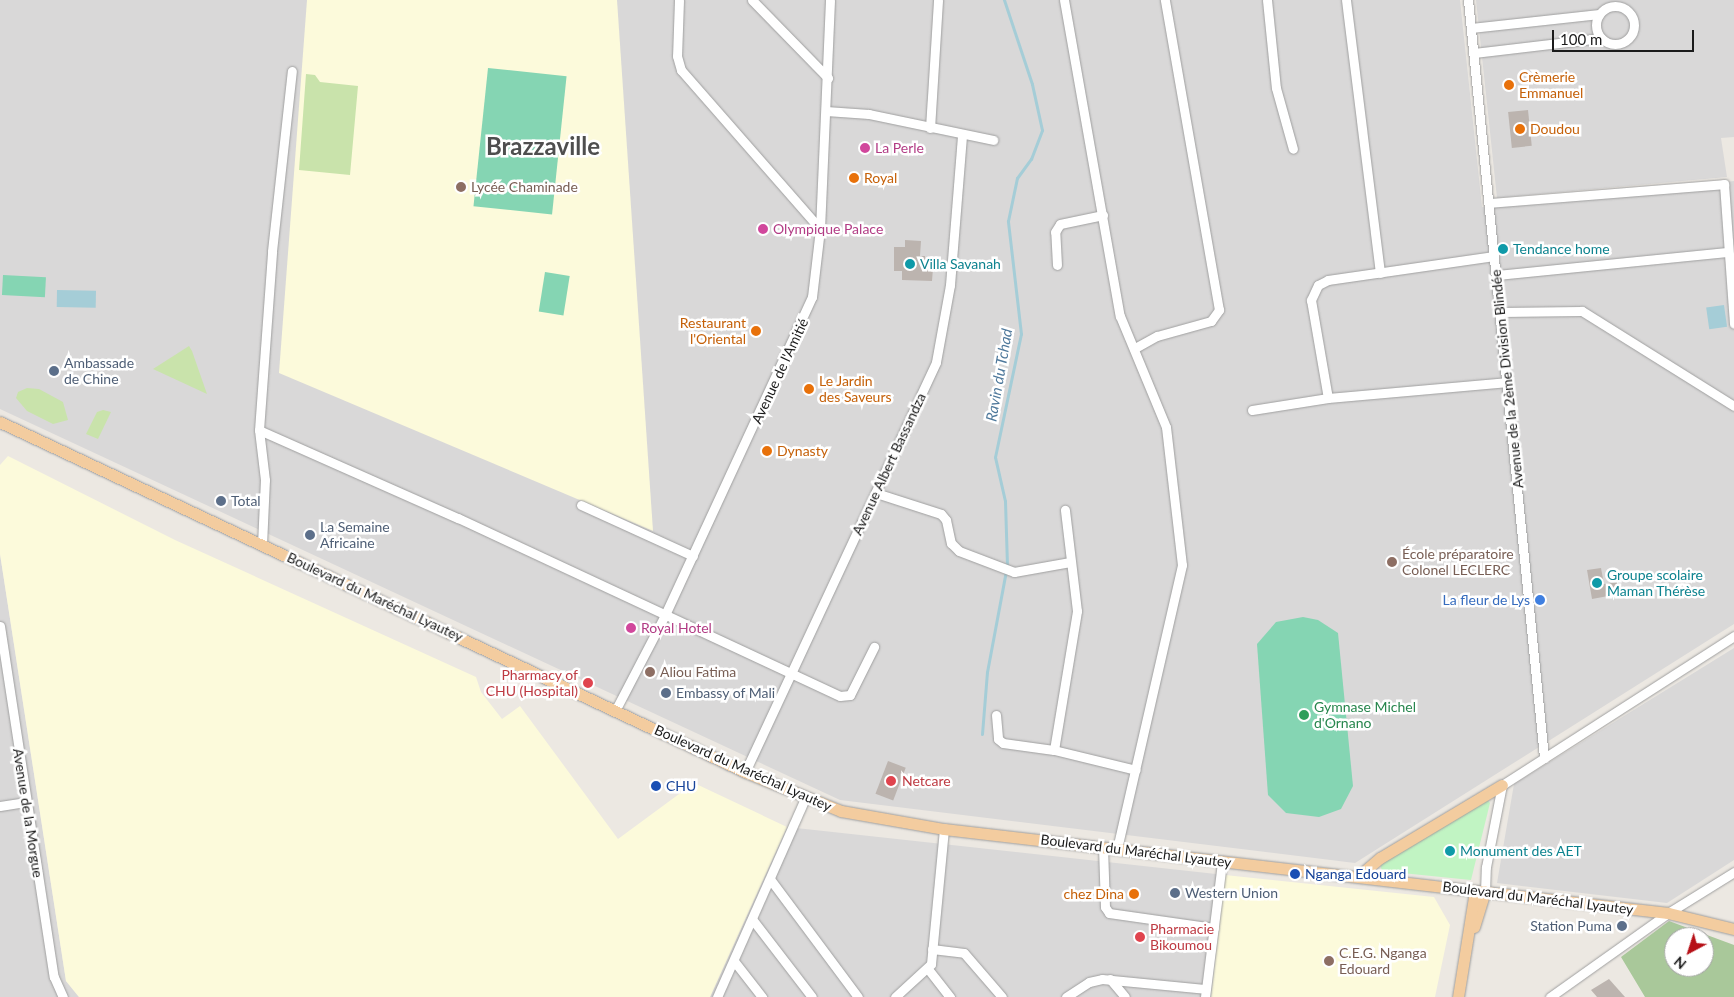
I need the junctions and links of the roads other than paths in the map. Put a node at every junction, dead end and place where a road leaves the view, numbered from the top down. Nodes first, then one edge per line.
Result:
1 (679, 0) edge
2 (752, 0) edge
3 (830, 0) edge
4 (938, 0) edge
5 (1064, 0) edge
6 (1165, 0) edge
7 (1268, 0) edge
8 (1346, 0) edge
9 (1468, 0) edge
10 (1621, 4) edge
11 (1603, 8) edge
12 (1471, 28) junction
13 (1601, 38) junction
14 (1474, 53) junction
15 (292, 71) dead end
16 (828, 78) junction
17 (826, 111) junction
18 (930, 128) junction
19 (962, 135) junction
20 (993, 140) dead end
21 (1293, 149) dead end
22 (1489, 203) junction
23 (1103, 215) junction
24 (820, 229) junction
25 (1727, 252) junction
26 (1494, 256) junction
27 (1057, 265) dead end
28 (1380, 273) junction
29 (1497, 275) junction
30 (1501, 312) junction
31 (1734, 324) edge
32 (1135, 348) junction
33 (1508, 382) junction
34 (1328, 398) junction
35 (1734, 406) edge
36 (1252, 410) dead end
37 (0, 422) edge
38 (0, 429) edge
39 (259, 430) junction
40 (18, 431) junction
41 (876, 492) junction
42 (582, 505) dead end
43 (1065, 510) dead end
44 (262, 545) junction
45 (693, 556) junction
46 (1070, 562) junction
47 (664, 617) junction
48 (0, 626) edge
49 (1734, 636) edge
50 (874, 647) dead end
51 (792, 673) junction
52 (615, 711) junction
53 (996, 715) dead end
54 (1054, 750) junction
55 (1544, 758) junction
56 (1136, 770) junction
57 (745, 772) junction
58 (1502, 785) junction
59 (806, 798) junction
60 (26, 802) junction
61 (0, 806) edge
62 (944, 829) junction
63 (1103, 847) junction
64 (1117, 849) junction
65 (1222, 862) junction
66 (1734, 872) edge
67 (1359, 876) junction
68 (770, 879) junction
69 (1455, 889) junction
70 (1480, 892) junction
71 (1472, 910) junction
72 (1668, 913) junction
73 (752, 919) junction
74 (1214, 928) junction
75 (1734, 928) edge
76 (1470, 938) junction
77 (932, 949) junction
78 (734, 961) junction
79 (928, 969) junction
80 (1110, 978) junction
81 (1205, 993) edge
82 (901, 995) edge
83 (1070, 996) edge
84 (62, 997) edge
85 (717, 997) edge
86 (762, 997) edge
87 (812, 997) edge
88 (858, 997) edge
89 (950, 997) edge
90 (1002, 997) edge
91 (1125, 997) edge
92 (1458, 997) edge
93 (1550, 997) edge

1 - 24 street
2 - 16 street
3 - 16 street, Avenue de l'Amitié
4 - 18 street
5 - 23 street
6 - 32 street
7 - 21 street
8 - 28 street
9 - 12 street, Avenue de la 2ème Division Blindée
10 - 11 street
10 - 13 street
11 - 12 street
11 - 13 street
12 - 14 street, Avenue de la 2ème Division Blindée
13 - 14 street
14 - 22 street, Avenue de la 2ème Division Blindée
15 - 39 street
16 - 17 street, Avenue de l'Amitié
17 - 18 street
17 - 24 street, Avenue de l'Amitié
18 - 19 street
19 - 20 street
19 - 41 street, Avenue Albert Bassandza
22 - 25 street
22 - 26 street, Avenue de la 2ème Division Blindée
23 - 27 street
23 - 32 street
24 - 45 street, Avenue de l'Amitié
25 - 29 street
25 - 31 street
26 - 28 street
26 - 29 street, Avenue de la 2ème Division Blindée
28 - 34 street
29 - 30 street, Avenue de la 2ème Division Blindée
30 - 33 street, Avenue de la 2ème Division Blindée
30 - 35 street
32 - 56 street
33 - 34 street
33 - 55 street, Avenue de la 2ème Division Blindée
34 - 36 street
37 - 40 main road, Boulevard du Maréchal Lyautey
38 - 40 main road, Boulevard du Maréchal Lyautey
39 - 44 street
39 - 47 street
40 - 44 main road, Boulevard du Maréchal Lyautey
41 - 46 street
41 - 51 street, Avenue Albert Bassandza
42 - 45 street
43 - 46 street
44 - 52 main road, Boulevard du Maréchal Lyautey
45 - 47 street, Avenue de l'Amitié
46 - 54 street
47 - 51 street
47 - 52 street, Avenue de l'Amitié
48 - 60 street, Avenue de la Morgue
49 - 55 street
50 - 51 street
51 - 57 street, Avenue Albert Bassandza
52 - 57 main road, Boulevard du Maréchal Lyautey
53 - 54 street
54 - 56 street
55 - 58 street
56 - 64 street
57 - 59 main road, Boulevard du Maréchal Lyautey
58 - 67 main road
58 - 70 street
59 - 62 main road, Boulevard du Maréchal Lyautey
59 - 68 street
60 - 61 street
60 - 84 street, Avenue de la Morgue
62 - 63 main road, Boulevard du Maréchal Lyautey
62 - 77 street
63 - 64 main road, Boulevard du Maréchal Lyautey
63 - 74 street
64 - 65 main road, Boulevard du Maréchal Lyautey
65 - 67 main road, Boulevard du Maréchal Lyautey
65 - 74 street
66 - 72 street
67 - 69 main road, Boulevard du Maréchal Lyautey
68 - 73 street
68 - 88 street
69 - 70 main road, Boulevard du Maréchal Lyautey
69 - 71 main road
70 - 71 main road
70 - 72 main road, Boulevard du Maréchal Lyautey
70 - 76 main road
71 - 76 main road
72 - 75 main road, Boulevard du Maréchal Lyautey
72 - 93 street
73 - 78 street
73 - 87 street
74 - 81 street
76 - 92 main road
77 - 79 street
77 - 90 street
78 - 85 street
78 - 86 street
79 - 82 street
79 - 89 street
80 - 81 street
80 - 83 street
80 - 91 street

